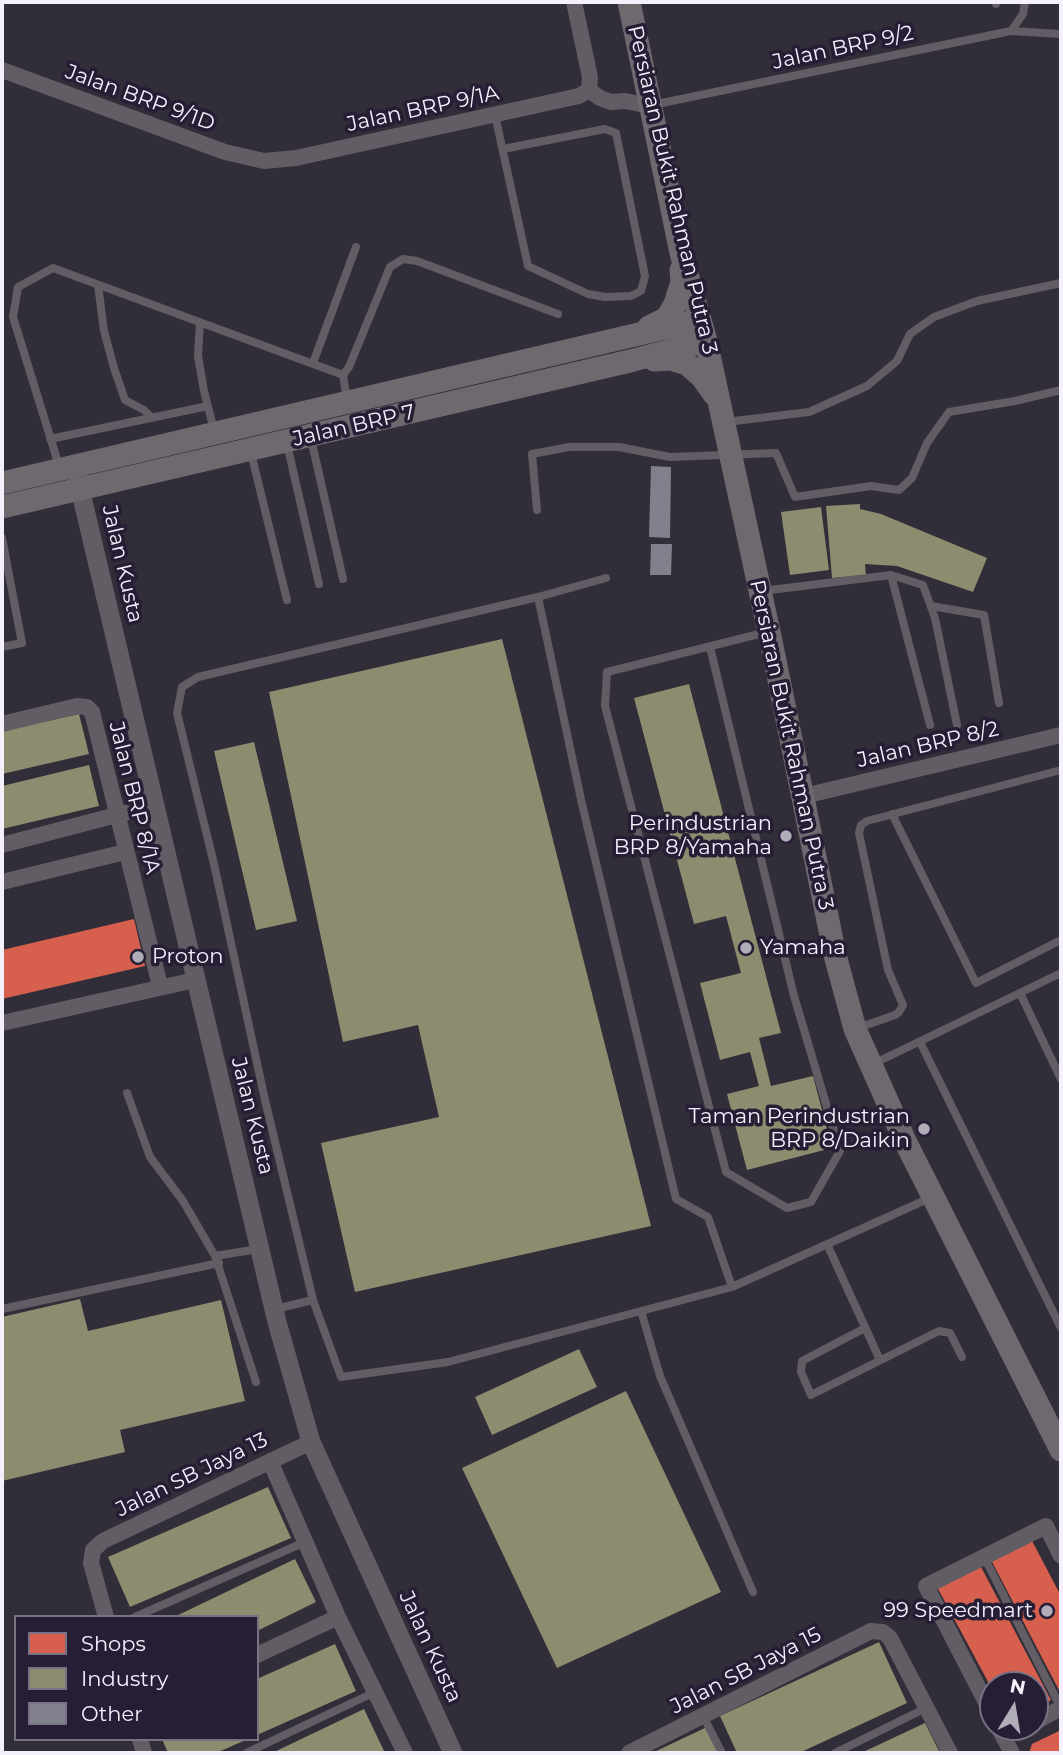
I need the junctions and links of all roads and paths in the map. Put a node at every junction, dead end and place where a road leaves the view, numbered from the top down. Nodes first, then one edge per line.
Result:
1 (574, 2) edge
2 (629, 2) edge
3 (1025, 2) edge
4 (1011, 31) junction
5 (1061, 34) edge
6 (2, 70) edge
7 (589, 90) junction
8 (650, 106) junction
9 (495, 115) junction
10 (502, 149) junction
11 (264, 161) joint
12 (356, 247) dead end
13 (681, 253) junction
14 (1061, 283) edge
15 (98, 285) junction
16 (558, 314) dead end
17 (200, 322) junction
18 (703, 331) junction
19 (617, 340) junction
20 (630, 362) junction
21 (313, 363) junction
22 (343, 375) junction
23 (1061, 390) edge
24 (347, 400) junction
25 (208, 406) junction
26 (721, 412) junction
27 (152, 418) junction
28 (215, 433) junction
29 (310, 436) junction
30 (50, 439) junction
31 (286, 441) junction
32 (250, 450) junction
33 (730, 454) junction
34 (67, 467) junction
35 (2, 482) edge
36 (80, 489) junction
37 (2, 507) edge
38 (537, 510) dead end
39 (2, 538) edge
40 (891, 575) junction
41 (606, 578) dead end
42 (343, 579) dead end
43 (319, 584) dead end
44 (759, 591) junction
45 (538, 597) junction
46 (287, 600) dead end
47 (931, 606) junction
48 (769, 631) junction
49 (2, 647) edge
50 (710, 647) junction
51 (999, 703) dead end
52 (2, 724) edge
53 (930, 725) dead end
54 (957, 725) dead end
55 (1061, 735) edge
56 (1061, 770) edge
57 (803, 796) junction
58 (155, 805) junction
59 (892, 814) junction
60 (116, 816) junction
61 (2, 845) edge
62 (125, 852) junction
63 (2, 882) edge
64 (1061, 940) edge
65 (1061, 973) edge
66 (195, 980) junction
67 (160, 986) junction
68 (1020, 993) junction
69 (2, 1023) edge
70 (855, 1029) junction
71 (920, 1042) junction
72 (870, 1066) junction
73 (1061, 1079) edge
74 (127, 1093) dead end
75 (933, 1197) junction
76 (827, 1244) junction
77 (260, 1248) junction
78 (217, 1260) junction
79 (732, 1287) junction
80 (313, 1300) junction
81 (2, 1309) edge
82 (275, 1309) junction
83 (641, 1311) junction
84 (865, 1328) junction
85 (1061, 1328) edge
86 (962, 1357) dead end
87 (880, 1360) junction
88 (256, 1382) dead end
89 (312, 1442) junction
90 (1061, 1450) edge
91 (270, 1461) junction
92 (305, 1542) junction
93 (1061, 1556) edge
94 (984, 1557) junction
95 (753, 1592) dead end
96 (105, 1615) edge
97 (140, 1615) edge
98 (338, 1617) junction
99 (259, 1654) edge
100 (979, 1689) edge
101 (376, 1692) junction
102 (927, 1708) junction
103 (1061, 1708) edge
104 (703, 1716) junction
105 (246, 1753) edge
106 (405, 1753) edge
107 (453, 1753) edge
108 (629, 1753) edge
109 (722, 1753) edge
110 (835, 1753) edge
111 (950, 1753) edge

1 - 7 street
2 - 8 main road, Persiaran Bukit Rahman Putra 3
3 - 4 lane
4 - 5 lane, Jalan BRP 9/2
4 - 8 lane, Jalan BRP 9/2
6 - 11 street, Jalan BRP 9/1D
7 - 8 street
7 - 9 street, Jalan BRP 9/1A
8 - 13 main road, Persiaran Bukit Rahman Putra 3
9 - 10 lane
9 - 11 street, Jalan BRP 9/1A
10 - 10 lane
12 - 21 lane
13 - 18 main road, Persiaran Bukit Rahman Putra 3
13 - 19 main road
14 - 26 lane
15 - 17 lane
15 - 27 lane
15 - 30 lane
16 - 22 lane
17 - 21 lane
17 - 25 lane
18 - 19 main road, Jalan BRP 7
18 - 20 main road, Jalan BRP 7
18 - 26 main road, Persiaran Bukit Rahman Putra 3
19 - 24 main road, Jalan BRP 7
20 - 26 main road
20 - 29 main road, Jalan BRP 7
21 - 22 lane
22 - 24 lane
23 - 33 lane
24 - 28 main road, Jalan BRP 7
25 - 27 lane
25 - 28 lane
26 - 33 main road, Persiaran Bukit Rahman Putra 3
27 - 30 lane
28 - 34 main road, Jalan BRP 7
29 - 31 main road, Jalan BRP 7
29 - 42 lane
30 - 34 lane
31 - 32 main road, Jalan BRP 7
31 - 43 lane
32 - 36 main road, Jalan BRP 7
32 - 46 lane
33 - 38 lane
33 - 44 main road, Persiaran Bukit Rahman Putra 3
34 - 35 main road, Jalan BRP 7
34 - 36 street, Jalan Kusta
36 - 37 main road, Jalan BRP 7
36 - 58 street, Jalan Kusta
39 - 49 lane
40 - 44 lane
40 - 47 lane
40 - 53 lane
41 - 45 lane
44 - 48 main road, Persiaran Bukit Rahman Putra 3
45 - 79 lane
45 - 80 lane
47 - 51 lane
47 - 54 lane
48 - 50 lane
48 - 57 main road, Persiaran Bukit Rahman Putra 3
50 - 50 lane
52 - 60 street, Jalan BRP 8/1A
55 - 57 street, Jalan BRP 8/2
56 - 59 lane
57 - 70 main road, Persiaran Bukit Rahman Putra 3
58 - 60 street
58 - 66 street, Jalan Kusta
59 - 64 lane
59 - 70 lane
60 - 61 street
60 - 62 street, Jalan BRP 8/1A
62 - 63 street
62 - 67 street, Jalan BRP 8/1A
65 - 68 lane
66 - 67 street
66 - 77 street, Jalan Kusta
67 - 69 street
68 - 71 lane
68 - 73 lane
70 - 72 main road, Persiaran Bukit Rahman Putra 3
71 - 72 lane
71 - 85 lane
72 - 75 main road, Persiaran Bukit Rahman Putra 3
74 - 78 lane
75 - 76 lane
75 - 90 main road, Persiaran Bukit Rahman Putra 3
76 - 79 lane
76 - 84 lane
77 - 78 lane
77 - 82 street, Jalan Kusta
78 - 81 lane
78 - 88 lane
79 - 83 lane
80 - 82 lane
80 - 83 lane
82 - 89 street, Jalan Kusta
83 - 95 lane
84 - 87 lane
84 - 87 lane
86 - 87 lane
89 - 91 street, Jalan SB Jaya 13
89 - 107 street, Jalan Kusta
91 - 92 street
91 - 96 street, Jalan SB Jaya 13
92 - 97 lane
92 - 98 street
93 - 94 street
94 - 100 street
94 - 103 lane
98 - 99 street
98 - 101 street
101 - 105 lane
101 - 106 street
102 - 104 street, Jalan SB Jaya 15
102 - 110 lane
102 - 111 street
104 - 108 street, Jalan SB Jaya 15
104 - 109 lane

